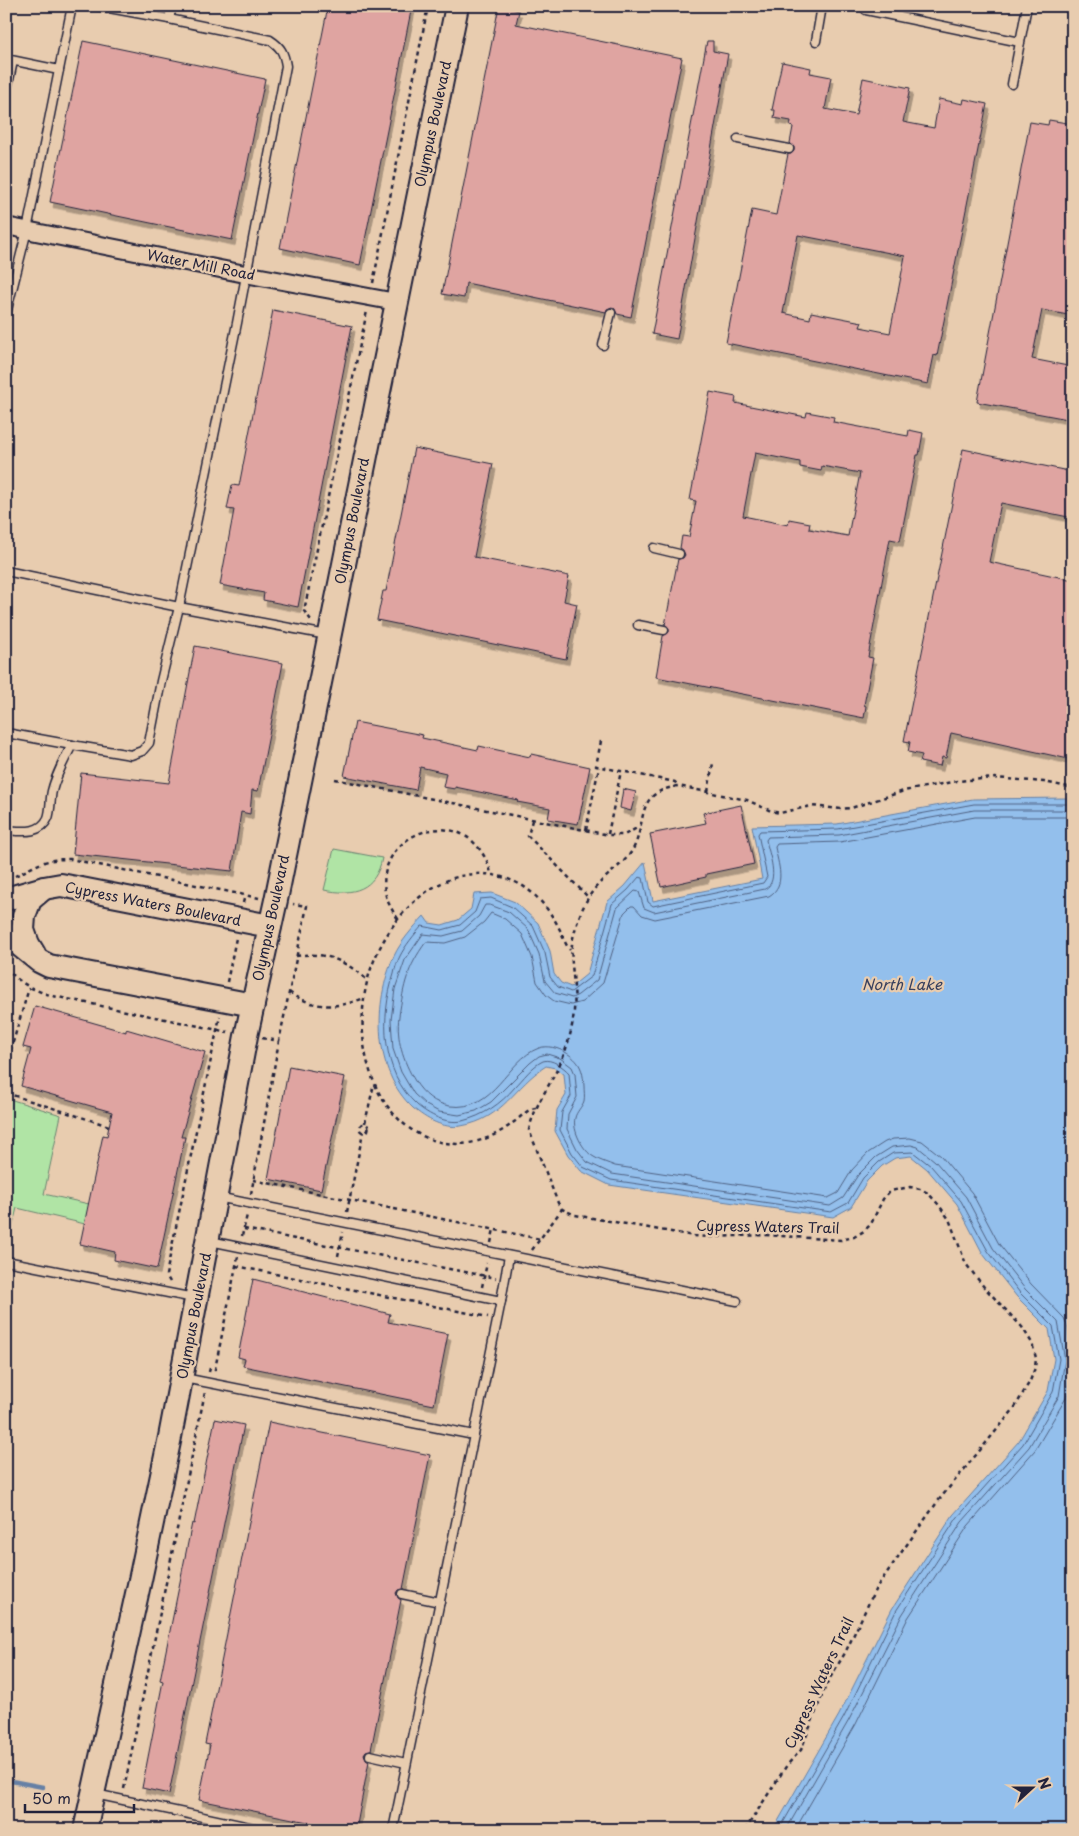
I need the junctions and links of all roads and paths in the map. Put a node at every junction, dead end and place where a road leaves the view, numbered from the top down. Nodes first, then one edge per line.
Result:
1 (72, 6) edge
2 (98, 6) edge
3 (172, 6) edge
4 (428, 6) edge
5 (457, 6) edge
6 (822, 6) edge
7 (867, 6) edge
8 (1027, 6) edge
9 (169, 19) junction
10 (816, 41) dead end
11 (1020, 42) junction
12 (10, 60) edge
13 (59, 70) junction
14 (1012, 84) dead end
15 (6, 94) edge
16 (738, 139) dead end
17 (788, 149) dead end
18 (6, 226) edge
19 (27, 230) junction
20 (245, 274) junction
21 (370, 296) junction
22 (396, 302) junction
23 (611, 313) dead end
24 (6, 314) edge
25 (603, 345) dead end
26 (654, 548) dead end
27 (679, 554) dead end
28 (6, 571) edge
29 (179, 607) junction
30 (311, 620) dead end
31 (638, 625) dead end
32 (664, 630) dead end
33 (329, 636) junction
34 (6, 734) edge
35 (601, 740) dead end
36 (72, 745) junction
37 (713, 763) dead end
38 (599, 767) junction
39 (620, 771) junction
40 (335, 779) dead end
41 (678, 786) junction
42 (1073, 788) edge
43 (708, 792) junction
44 (532, 819) junction
45 (639, 827) junction
46 (6, 830) edge
47 (586, 830) junction
48 (608, 834) junction
49 (491, 875) junction
50 (9, 888) edge
51 (44, 888) junction
52 (245, 895) junction
53 (262, 898) dead end
54 (589, 898) junction
55 (291, 903) dead end
56 (398, 919) junction
57 (239, 920) junction
58 (270, 926) junction
59 (6, 934) edge
60 (570, 950) junction
61 (296, 956) junction
62 (39, 961) junction
63 (6, 967) edge
64 (368, 981) junction
65 (29, 988) junction
66 (289, 992) junction
67 (364, 998) junction
68 (224, 1000) junction
69 (253, 1005) junction
70 (217, 1029) junction
71 (232, 1033) dead end
72 (264, 1038) dead end
73 (279, 1041) junction
74 (6, 1066) edge
75 (374, 1082) junction
76 (6, 1094) edge
77 (536, 1108) junction
78 (365, 1123) junction
79 (109, 1126) dead end
80 (363, 1132) junction
81 (253, 1180) junction
82 (217, 1197) junction
83 (349, 1199) junction
84 (249, 1204) junction
85 (562, 1209) junction
86 (344, 1223) junction
87 (244, 1229) junction
88 (494, 1229) junction
89 (540, 1239) junction
90 (208, 1241) junction
91 (240, 1247) junction
92 (339, 1248) junction
93 (489, 1252) junction
94 (510, 1256) junction
95 (528, 1260) junction
96 (6, 1261) edge
97 (236, 1266) junction
98 (336, 1267) junction
99 (484, 1276) junction
100 (505, 1279) junction
101 (170, 1284) dead end
102 (480, 1297) junction
103 (196, 1298) junction
104 (501, 1301) junction
105 (737, 1301) dead end
106 (476, 1315) junction
107 (497, 1319) junction
108 (182, 1378) junction
109 (207, 1383) junction
110 (474, 1435) junction
111 (402, 1594) dead end
112 (440, 1602) junction
113 (370, 1755) dead end
114 (406, 1763) junction
115 (92, 1794) junction
116 (122, 1800) junction
117 (85, 1830) edge
118 (264, 1830) edge
119 (393, 1830) edge
120 (745, 1830) edge

1 - 13 lane
2 - 9 lane
3 - 9 lane
4 - 21 path
5 - 22 street, Olympus Boulevard
6 - 10 lane
7 - 11 lane
8 - 11 lane
9 - 20 lane
11 - 14 lane
12 - 13 lane
12 - 15 lane
13 - 19 lane
16 - 17 lane
18 - 19 street, Water Mill Road
19 - 20 street, Water Mill Road
19 - 24 lane
20 - 21 street, Water Mill Road
20 - 29 lane
21 - 22 street, Water Mill Road
21 - 30 path
22 - 33 street, Olympus Boulevard
23 - 25 lane
26 - 27 lane
28 - 29 lane
29 - 33 lane
29 - 36 lane
31 - 32 lane
33 - 58 street, Olympus Boulevard
34 - 36 lane
35 - 38 path
36 - 46 lane
37 - 43 path
38 - 39 path
38 - 47 path
39 - 41 path
39 - 48 path
40 - 44 path
41 - 43 path
41 - 45 path
42 - 43 path
44 - 47 path
44 - 54 path
45 - 48 path
45 - 54 path
47 - 48 path
49 - 56 path
49 - 56 path
49 - 60 path
50 - 51 street, Cypress Waters Boulevard
50 - 52 path
51 - 57 street, Cypress Waters Boulevard
51 - 62 street
52 - 53 path
52 - 57 path
54 - 60 path
55 - 61 path
56 - 64 path
57 - 58 street, Cypress Waters Boulevard
57 - 68 path
58 - 69 street, Olympus Boulevard
59 - 62 street
60 - 77 path
61 - 64 path
61 - 66 path
62 - 68 street
63 - 65 path
64 - 67 path
65 - 70 path
65 - 74 path
66 - 67 path
66 - 73 path
67 - 75 path
68 - 69 street
68 - 70 path
69 - 82 street, Olympus Boulevard
70 - 71 path
70 - 101 path
72 - 73 path
73 - 81 path
75 - 77 path
75 - 78 path
76 - 79 path
77 - 85 path
78 - 80 path
78 - 80 path
80 - 83 path
81 - 83 path
81 - 84 path
82 - 84 lane
82 - 90 street, Olympus Boulevard
83 - 86 path
83 - 88 path
84 - 86 lane
84 - 87 path
85 - 89 path
85 - 120 path, Cypress Waters Trail
86 - 92 path
86 - 93 lane
87 - 91 path
87 - 92 path
88 - 89 path
88 - 93 path
89 - 95 path
90 - 91 lane
90 - 103 street, Olympus Boulevard
91 - 97 path
91 - 98 lane
92 - 98 path
92 - 99 path
93 - 94 lane
93 - 99 path
94 - 95 lane
94 - 100 lane
95 - 105 lane
96 - 103 lane
97 - 106 path
97 - 109 path
98 - 102 lane
99 - 100 path
99 - 102 path
100 - 104 lane
102 - 104 lane
102 - 106 path
103 - 108 street, Olympus Boulevard
104 - 107 lane
106 - 107 path
107 - 110 lane
108 - 109 lane
108 - 115 street, Olympus Boulevard
109 - 110 lane
109 - 116 path
110 - 112 lane
111 - 112 lane
112 - 114 lane
113 - 114 lane
114 - 119 lane
115 - 116 lane
115 - 117 street, Olympus Boulevard
116 - 118 lane

